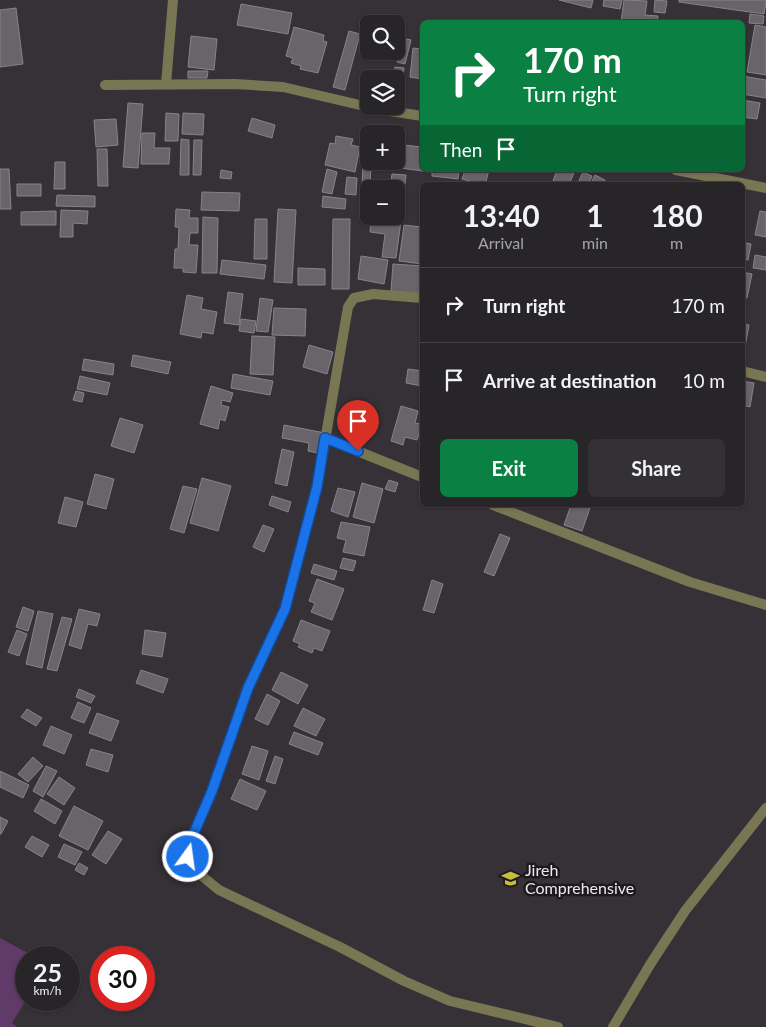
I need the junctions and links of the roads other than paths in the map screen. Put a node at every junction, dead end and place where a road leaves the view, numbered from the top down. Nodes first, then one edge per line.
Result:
1 (173, 0) edge
2 (166, 84) junction
3 (105, 85) dead end
4 (420, 116) edge
5 (686, 172) edge
6 (736, 182) edge
7 (745, 184) edge
8 (766, 188) edge
9 (420, 298) edge
10 (745, 372) edge
11 (766, 377) edge
12 (325, 438) junction
13 (420, 476) edge
14 (498, 507) edge
15 (766, 604) edge
16 (766, 808) edge
17 (558, 1027) edge
18 (613, 1027) edge

1 - 2 street
2 - 3 street
2 - 4 street
5 - 6 street
7 - 8 street
9 - 12 street
10 - 11 street
12 - 13 street
12 - 17 street
14 - 15 street
16 - 18 street

